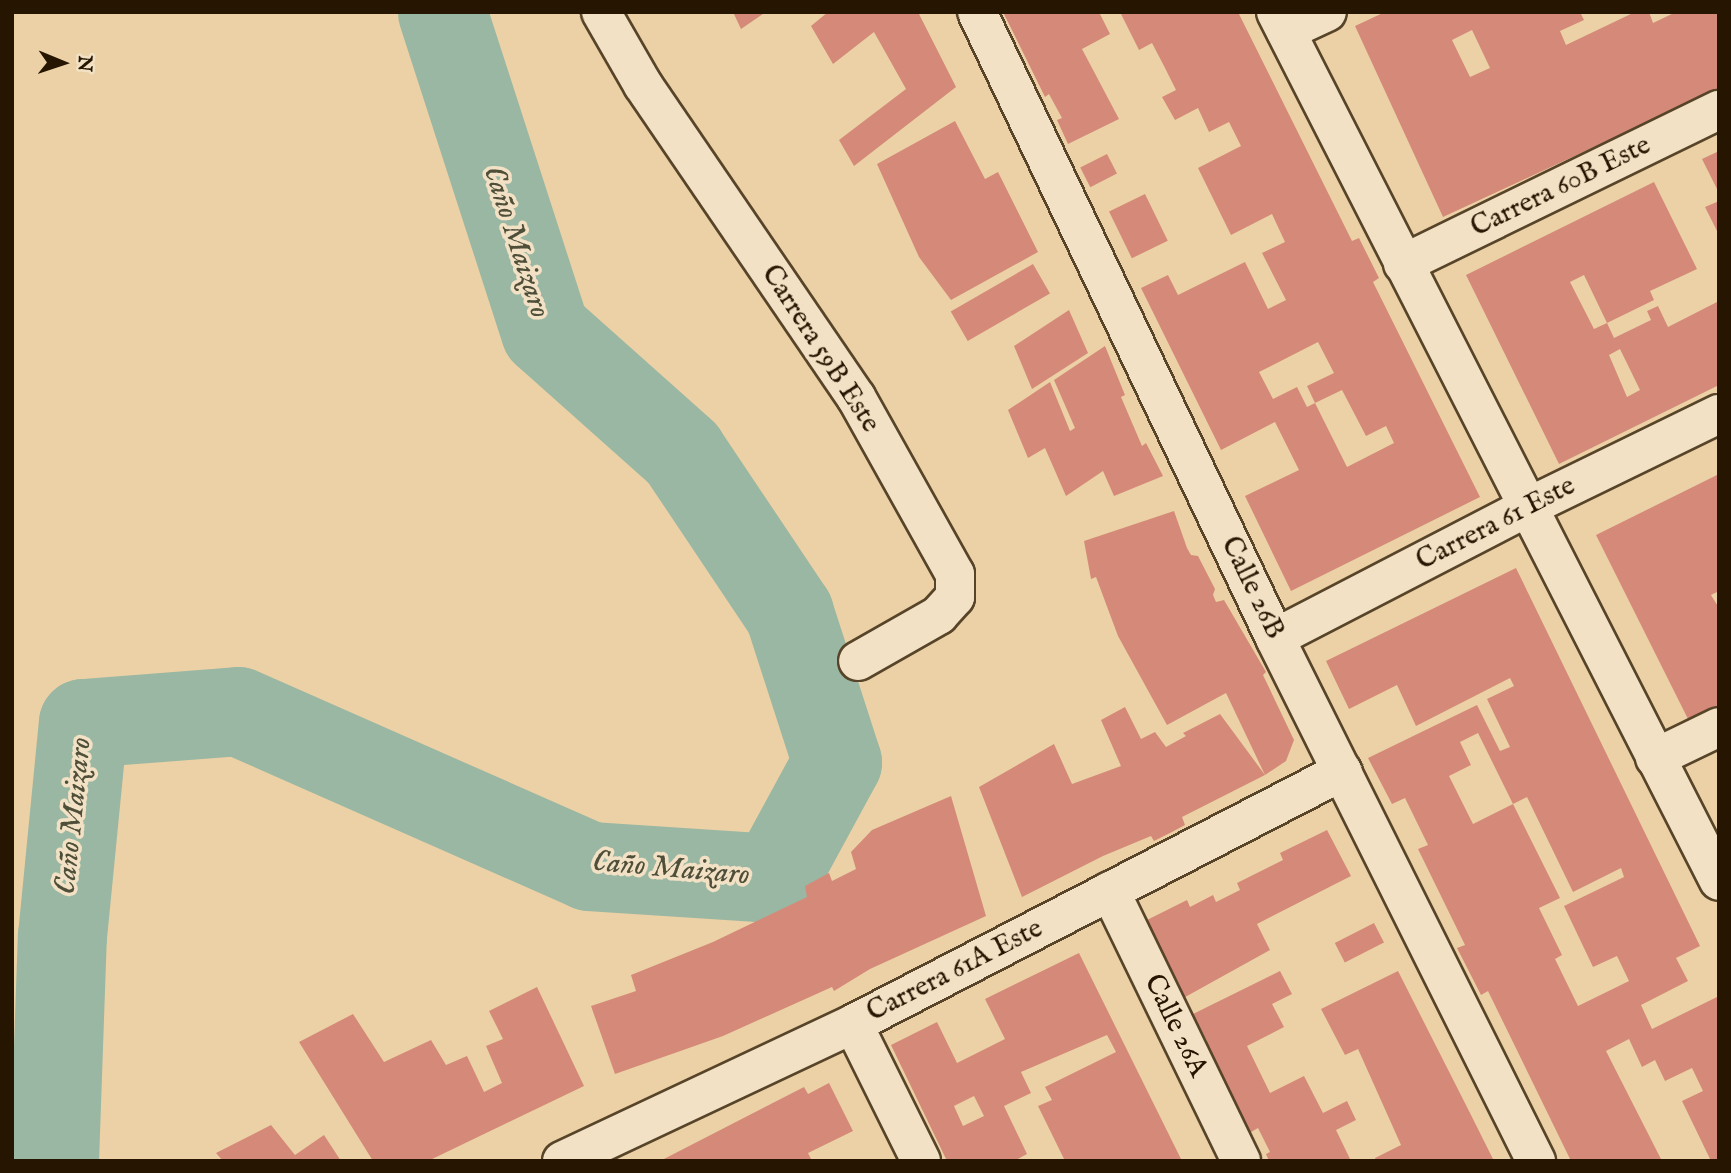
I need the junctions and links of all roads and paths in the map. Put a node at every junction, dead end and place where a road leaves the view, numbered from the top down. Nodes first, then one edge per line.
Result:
1 (600, 12) edge
2 (976, 12) edge
3 (1326, 12) edge
4 (1281, 22) edge
5 (1719, 110) edge
6 (1403, 264) junction
7 (1719, 414) edge
8 (1528, 507) junction
9 (1275, 638) junction
10 (858, 661) dead end
11 (1719, 727) edge
12 (1655, 758) junction
13 (1343, 771) junction
14 (1719, 881) edge
15 (1110, 891) junction
16 (853, 1024) junction
17 (610, 1150) edge
18 (562, 1161) edge
19 (921, 1161) edge
20 (1241, 1161) edge
21 (1536, 1161) edge

1 - 10 street, Carrera 59B Este
2 - 9 street, Calle 26B
3 - 4 street
4 - 6 street
5 - 6 street, Carrera 60B Este
6 - 8 street
7 - 8 street, Carrera 61 Este
8 - 9 street, Carrera 61 Este
8 - 12 street
9 - 13 street, Calle 26B
11 - 12 street
12 - 14 street
13 - 15 street, Carrera 61A Este
13 - 21 street, Calle 26B
15 - 16 street, Carrera 61A Este
15 - 20 street, Calle 26A
16 - 17 street, Carrera 61A Este
16 - 19 street
17 - 18 street, Carrera 61A Este

